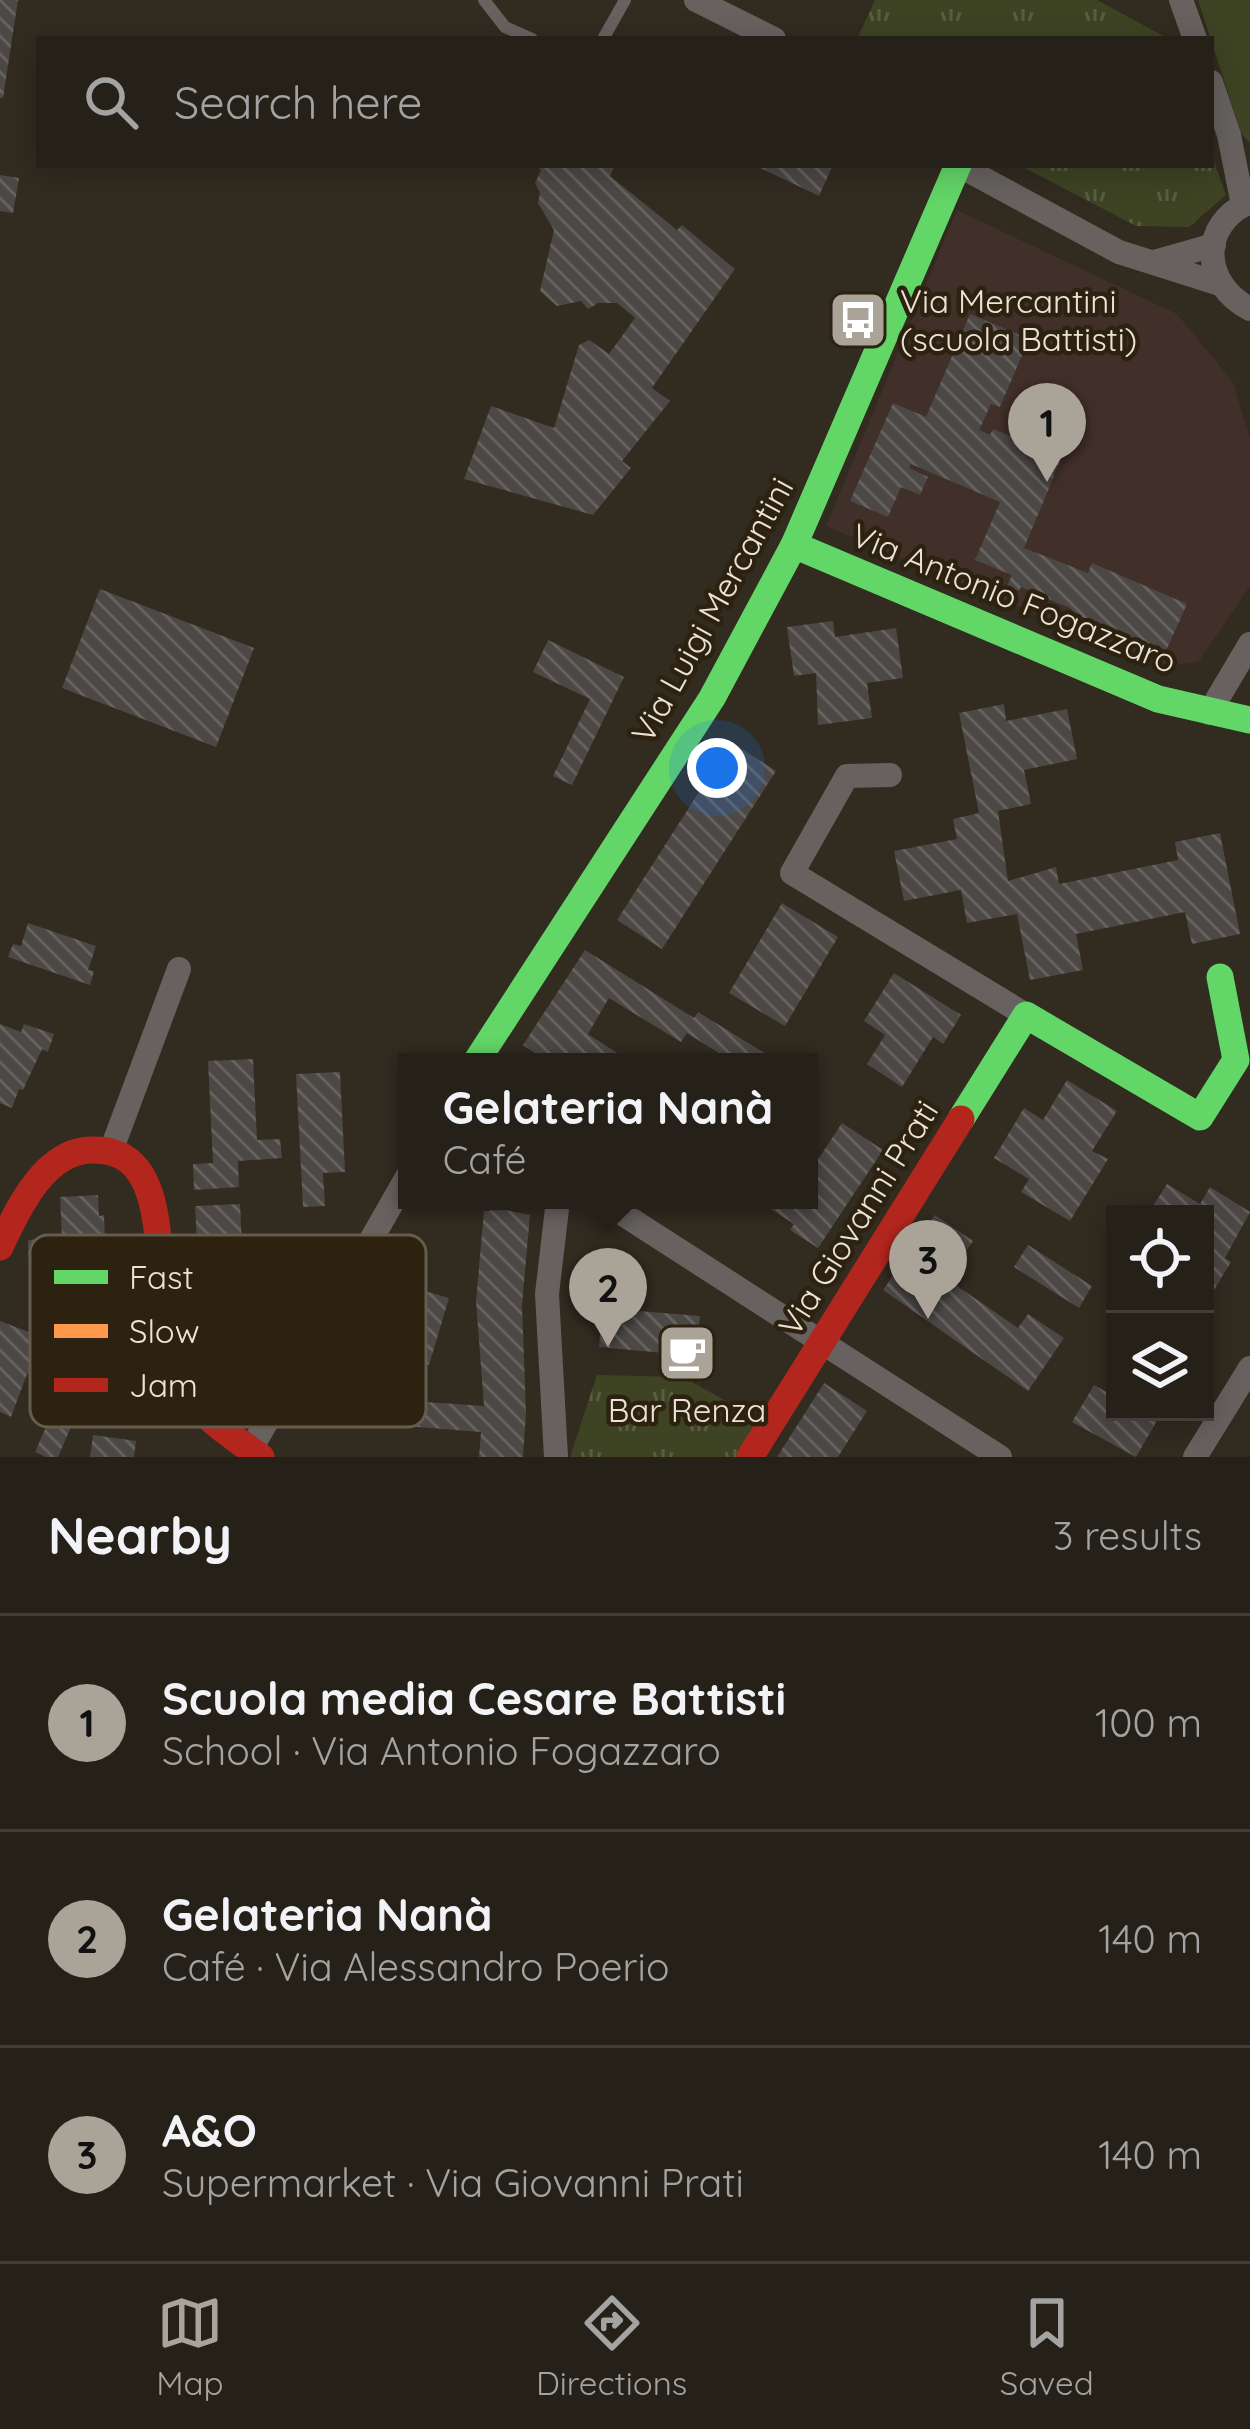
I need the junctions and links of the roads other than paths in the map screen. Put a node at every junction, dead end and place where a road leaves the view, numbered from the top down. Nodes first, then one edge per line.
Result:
1 (484, 0) edge
2 (625, 0) edge
3 (696, 0) edge
4 (1181, 0) edge
5 (525, 36) edge
6 (605, 36) edge
7 (768, 36) edge
8 (1194, 36) edge
9 (1214, 91) edge
10 (1229, 135) junction
11 (1250, 164) edge
12 (957, 168) edge
13 (964, 168) edge
14 (1246, 203) edge
15 (1214, 244) junction
16 (1154, 262) junction
17 (1220, 284) junction
18 (1250, 309) edge
19 (794, 545) junction
20 (1250, 644) edge
21 (1209, 713) junction
22 (1250, 720) edge
23 (890, 775) dead end
24 (179, 969) dead end
25 (1220, 977) dead end
26 (1026, 1015) junction
27 (482, 1053) edge
28 (111, 1150) junction
29 (398, 1193) edge
30 (556, 1209) edge
31 (615, 1209) edge
32 (158, 1235) edge
33 (375, 1235) edge
34 (0, 1247) edge
35 (822, 1345) junction
36 (1250, 1368) edge
37 (218, 1427) edge
38 (268, 1427) edge
39 (253, 1454) edge
40 (556, 1457) edge
41 (751, 1457) edge
42 (1000, 1457) edge
43 (1195, 1457) edge

1 - 5 lane
2 - 6 lane
3 - 7 street
4 - 8 street
9 - 10 street
10 - 11 street
10 - 14 street
12 - 19 street, Via Luigi Mercantini
13 - 16 street
14 - 15 street
15 - 16 street
15 - 17 street
16 - 17 street
17 - 18 street
19 - 21 street, Via Antonio Fogazzaro
19 - 27 street, Via Luigi Mercantini
20 - 21 street
21 - 22 street, Via Antonio Fogazzaro
23 - 26 street
24 - 28 street
25 - 26 street
26 - 35 street, Via Giovanni Prati
28 - 32 street
28 - 34 street
29 - 33 street
30 - 40 street
31 - 35 street
35 - 41 street, Via Giovanni Prati
35 - 42 street
36 - 43 street
37 - 39 street
38 - 39 street

